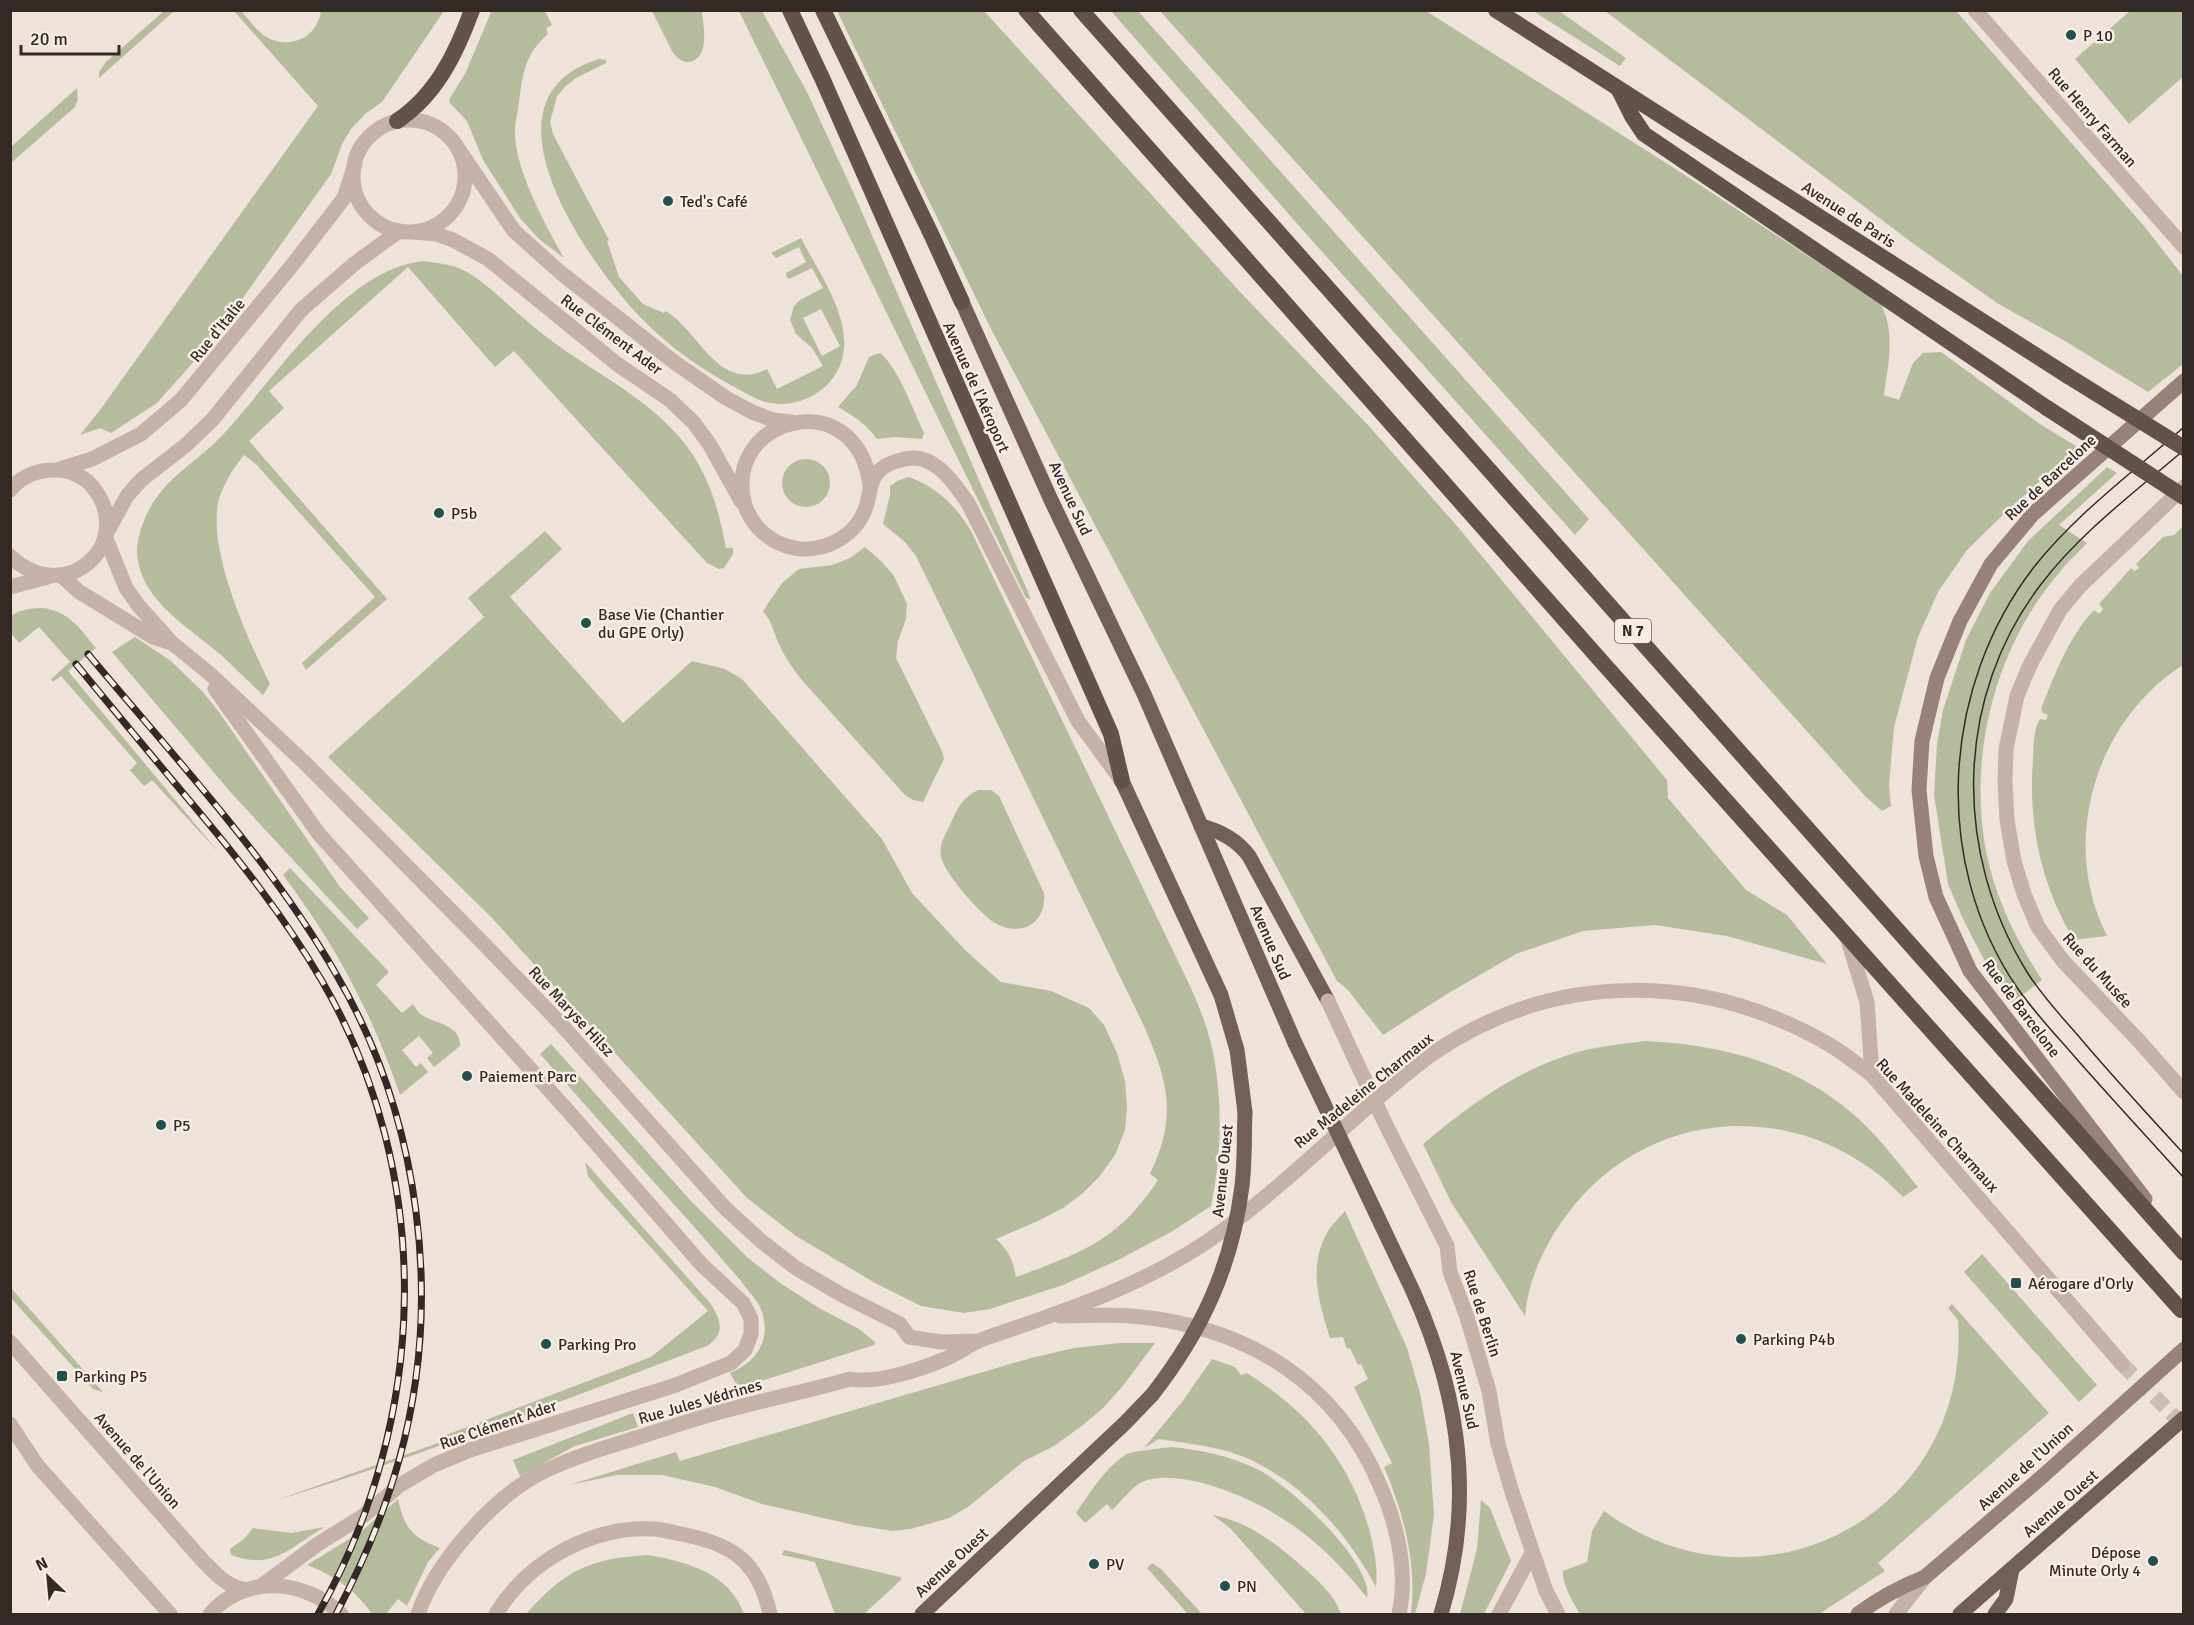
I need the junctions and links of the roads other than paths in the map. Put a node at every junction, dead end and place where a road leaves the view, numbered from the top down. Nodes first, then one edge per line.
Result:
1 (472, 10) edge
2 (790, 10) edge
3 (824, 10) edge
4 (1026, 10) edge
5 (1081, 10) edge
6 (1496, 10) edge
7 (1975, 10) edge
8 (1618, 89) junction
9 (397, 121) junction
10 (459, 150) junction
11 (355, 164) junction
12 (406, 232) junction
13 (2184, 247) edge
14 (962, 302) joint
15 (2184, 381) edge
16 (794, 422) junction
17 (2184, 448) edge
18 (60, 470) junction
19 (870, 486) junction
20 (2184, 487) edge
21 (10, 490) edge
22 (2184, 497) edge
23 (748, 514) junction
24 (105, 536) junction
25 (10, 556) edge
26 (57, 576) junction
27 (10, 587) edge
28 (172, 643) junction
29 (1122, 781) junction
30 (1201, 826) junction
31 (1846, 933) junction
32 (1328, 1001) joint
33 (1872, 1075) junction
34 (2184, 1092) edge
35 (2184, 1251) edge
36 (2181, 1310) dead end
37 (1051, 1316) junction
38 (976, 1341) junction
39 (10, 1342) edge
40 (2184, 1349) edge
41 (2122, 1364) tunnel mouth
42 (2184, 1418) edge
43 (10, 1424) edge
44 (1532, 1553) junction
45 (2012, 1569) junction
46 (1925, 1577) junction
47 (254, 1588) junction
48 (939, 1600) junction
49 (170, 1614) edge
50 (210, 1614) edge
51 (341, 1614) edge
52 (418, 1614) edge
53 (496, 1614) edge
54 (770, 1614) edge
55 (922, 1614) edge
56 (927, 1614) edge
57 (1399, 1614) edge
58 (1441, 1614) edge
59 (1499, 1614) edge
60 (1558, 1614) edge
61 (1858, 1614) edge
62 (1896, 1614) edge
63 (1959, 1614) edge
64 (1995, 1614) edge

1 - 9 highway
2 - 29 highway, Avenue de l'Aéroport
3 - 14 highway
4 - 31 highway, N 7
5 - 35 highway, N 7
6 - 8 highway, Avenue de Paris
7 - 13 street, Rue Henry Farman
8 - 17 highway, Avenue de Paris, bridge
8 - 22 highway, bridge
9 - 10 street
9 - 11 street
10 - 12 street
10 - 16 street, Rue Clément Ader
11 - 12 street
11 - 18 street, Rue d'Italie
12 - 23 street, Rue Clément Ader
12 - 24 street
14 - 30 main road, Avenue Sud
15 - 35 main road, Rue de Barcelone
16 - 19 street
16 - 23 street
18 - 21 street, Rue d'Italie
18 - 24 street
19 - 23 street
19 - 29 street
20 - 34 street, Rue du Musée
24 - 26 street
24 - 28 street, Rue Maryse Hilsz
25 - 26 street
26 - 27 street
26 - 28 street, Rue Maryse Hilsz
28 - 38 street, Rue Maryse Hilsz
28 - 47 street, Rue Clément Ader
29 - 48 main road, Avenue Ouest, bridge
30 - 32 main road
30 - 58 main road, Avenue Sud, bridge
31 - 33 street
31 - 36 highway, N 7
32 - 44 street, Rue de Berlin, bridge
33 - 37 street, Rue Madeleine Charmaux
33 - 41 street, Rue Madeleine Charmaux
37 - 38 street, Rue Jules Védrines
37 - 57 street
38 - 52 street, Rue Jules Védrines
39 - 47 street, Avenue de l'Union
40 - 46 main road, Avenue de l'Union
42 - 45 main road, Avenue Ouest
43 - 49 street
44 - 59 street
44 - 60 street, Rue de Berlin
45 - 63 main road, Avenue Ouest
45 - 64 main road
46 - 61 main road
46 - 62 street, Avenue de l'Union
47 - 50 street
47 - 51 street, Avenue de l'Union
48 - 55 main road, Avenue Ouest
48 - 56 street
53 - 54 street

